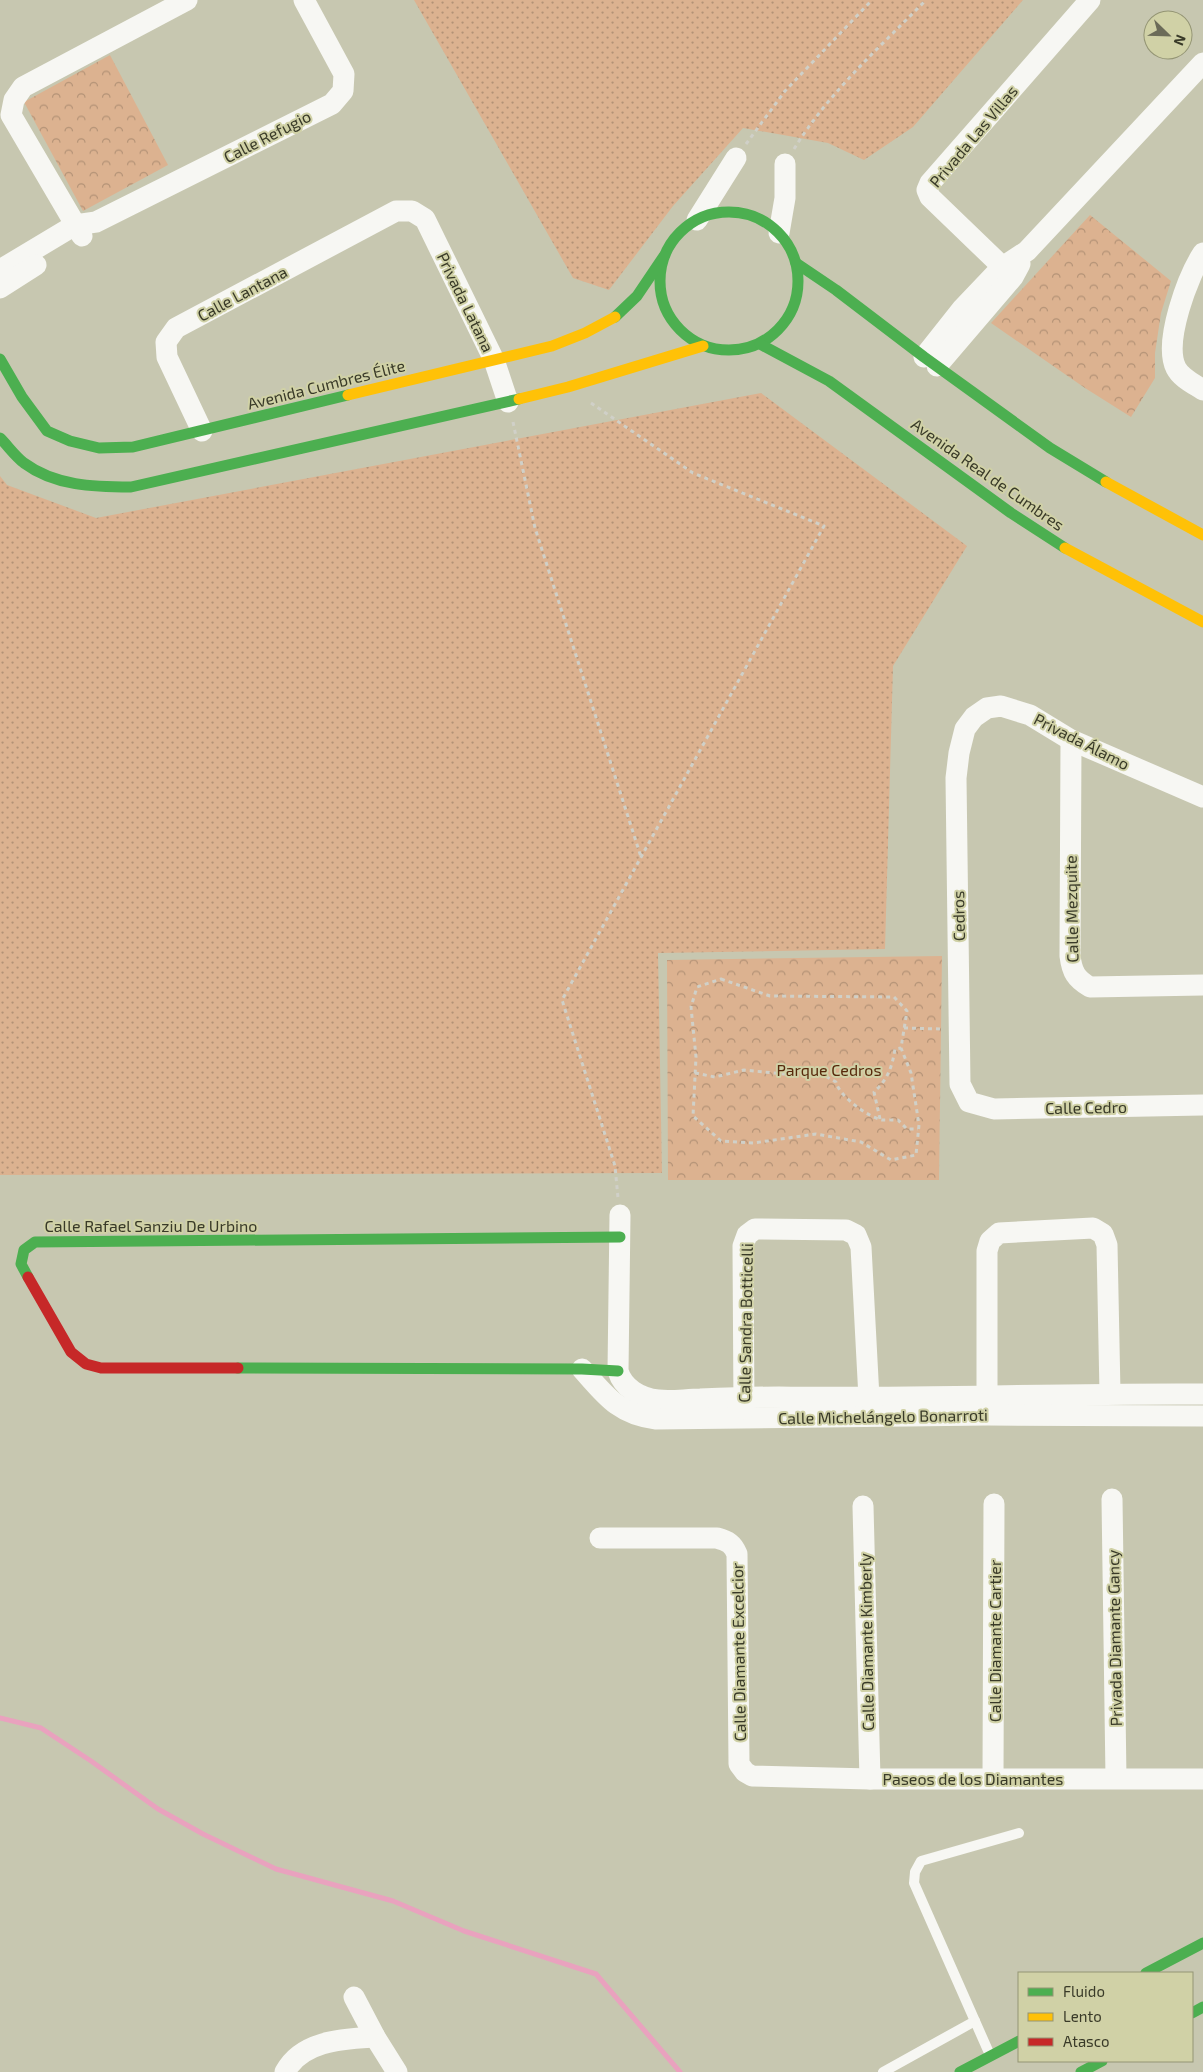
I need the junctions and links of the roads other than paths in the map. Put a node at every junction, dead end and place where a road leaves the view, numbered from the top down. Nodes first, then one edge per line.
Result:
1 (188, 0) edge
2 (304, 0) edge
3 (1090, 0) edge
4 (1203, 63) edge
5 (736, 158) road end
6 (785, 164) road end
7 (412, 211) joint
8 (697, 220) junction
9 (84, 228) junction
10 (779, 233) junction
11 (1203, 253) edge
12 (664, 256) junction
13 (796, 263) junction
14 (0, 270) edge
15 (1007, 272) junction
16 (0, 288) edge
17 (760, 344) junction
18 (702, 346) junction
19 (0, 360) edge
20 (494, 360) junction
21 (930, 361) junction
22 (1203, 390) edge
23 (508, 402) junction
24 (202, 431) junction
25 (0, 438) edge
26 (1203, 535) edge
27 (1203, 622) edge
28 (965, 728) joint
29 (1071, 740) junction
30 (1203, 797) edge
31 (1203, 985) edge
32 (970, 1102) joint
33 (1203, 1105) edge
34 (620, 1215) road end
35 (620, 1237) junction
36 (582, 1369) junction
37 (618, 1371) junction
38 (1110, 1393) junction
39 (1203, 1394) edge
40 (869, 1398) junction
41 (987, 1405) junction
42 (744, 1407) junction
43 (1203, 1416) edge
44 (1112, 1499) dead end
45 (994, 1504) dead end
46 (863, 1506) dead end
47 (600, 1538) dead end
48 (745, 1772) joint
49 (993, 1778) junction
50 (1116, 1778) junction
51 (870, 1779) junction
52 (1203, 1779) edge
53 (1019, 1833) dead end
54 (1203, 1943) edge
55 (1148, 1972) edge
56 (354, 1997) dead end
57 (975, 2021) junction
58 (376, 2037) junction
59 (1018, 2042) edge
60 (990, 2056) junction
61 (1100, 2062) edge
62 (285, 2072) edge
63 (397, 2072) edge
64 (883, 2072) edge
65 (960, 2072) edge
66 (1080, 2072) edge

1 - 9 street
2 - 9 street, Calle Refugio
3 - 15 street, Privada Las Villas
4 - 15 street
5 - 8 street
6 - 10 street
7 - 20 street, Privada Latana
7 - 24 street, Calle Lantana
8 - 10 street
8 - 12 street
9 - 14 street, Calle Refugio
9 - 16 street, Calle Refugio
10 - 13 street
11 - 22 street
12 - 18 street
12 - 20 street, Avenida Cumbres Élite
13 - 17 street
13 - 21 street
15 - 21 street
17 - 18 street
17 - 27 street, Avenida Real de Cumbres
18 - 23 street
19 - 24 street, Avenida Cumbres Élite
20 - 23 street, Privada Latana
20 - 24 street, Avenida Cumbres Élite
21 - 26 street
23 - 25 street
28 - 29 street, Privada Álamo
28 - 32 street, Cedros
29 - 30 street, Privada Álamo
29 - 31 street, Calle Mezquite
32 - 33 street, Calle Cedro
34 - 35 street
35 - 36 street, Calle Rafael Sanziu De Urbino
35 - 37 street
36 - 37 street, Calle Rafael Sanziu De Urbino
36 - 42 street, Calle Michelángelo Bonarroti
37 - 42 street, Calle Michelángelo Bonarroti
38 - 39 street, Calle Michelángelo Bonarroti
38 - 41 street, Calle Michelángelo Bonarroti
38 - 41 street
40 - 41 street, Calle Michelángelo Bonarroti
40 - 42 street, Calle Michelángelo Bonarroti
40 - 42 street, Calle Sandra Botticelli
41 - 42 street, Calle Michelángelo Bonarroti
41 - 43 street, Calle Michelángelo Bonarroti
44 - 50 street, Privada Diamante Gancy
45 - 49 street, Calle Diamante Cartier
46 - 51 street, Calle Diamante Kimberly
47 - 48 street, Calle Diamante Excelcior
48 - 51 street, Paseos de los Diamantes
49 - 50 street, Paseos de los Diamantes
49 - 51 street, Paseos de los Diamantes
50 - 52 street, Paseos de los Diamantes
53 - 57 lane
54 - 55 street
56 - 58 street
57 - 60 lane
57 - 64 lane
58 - 62 street
58 - 63 street
59 - 60 street
60 - 65 street
61 - 66 street

